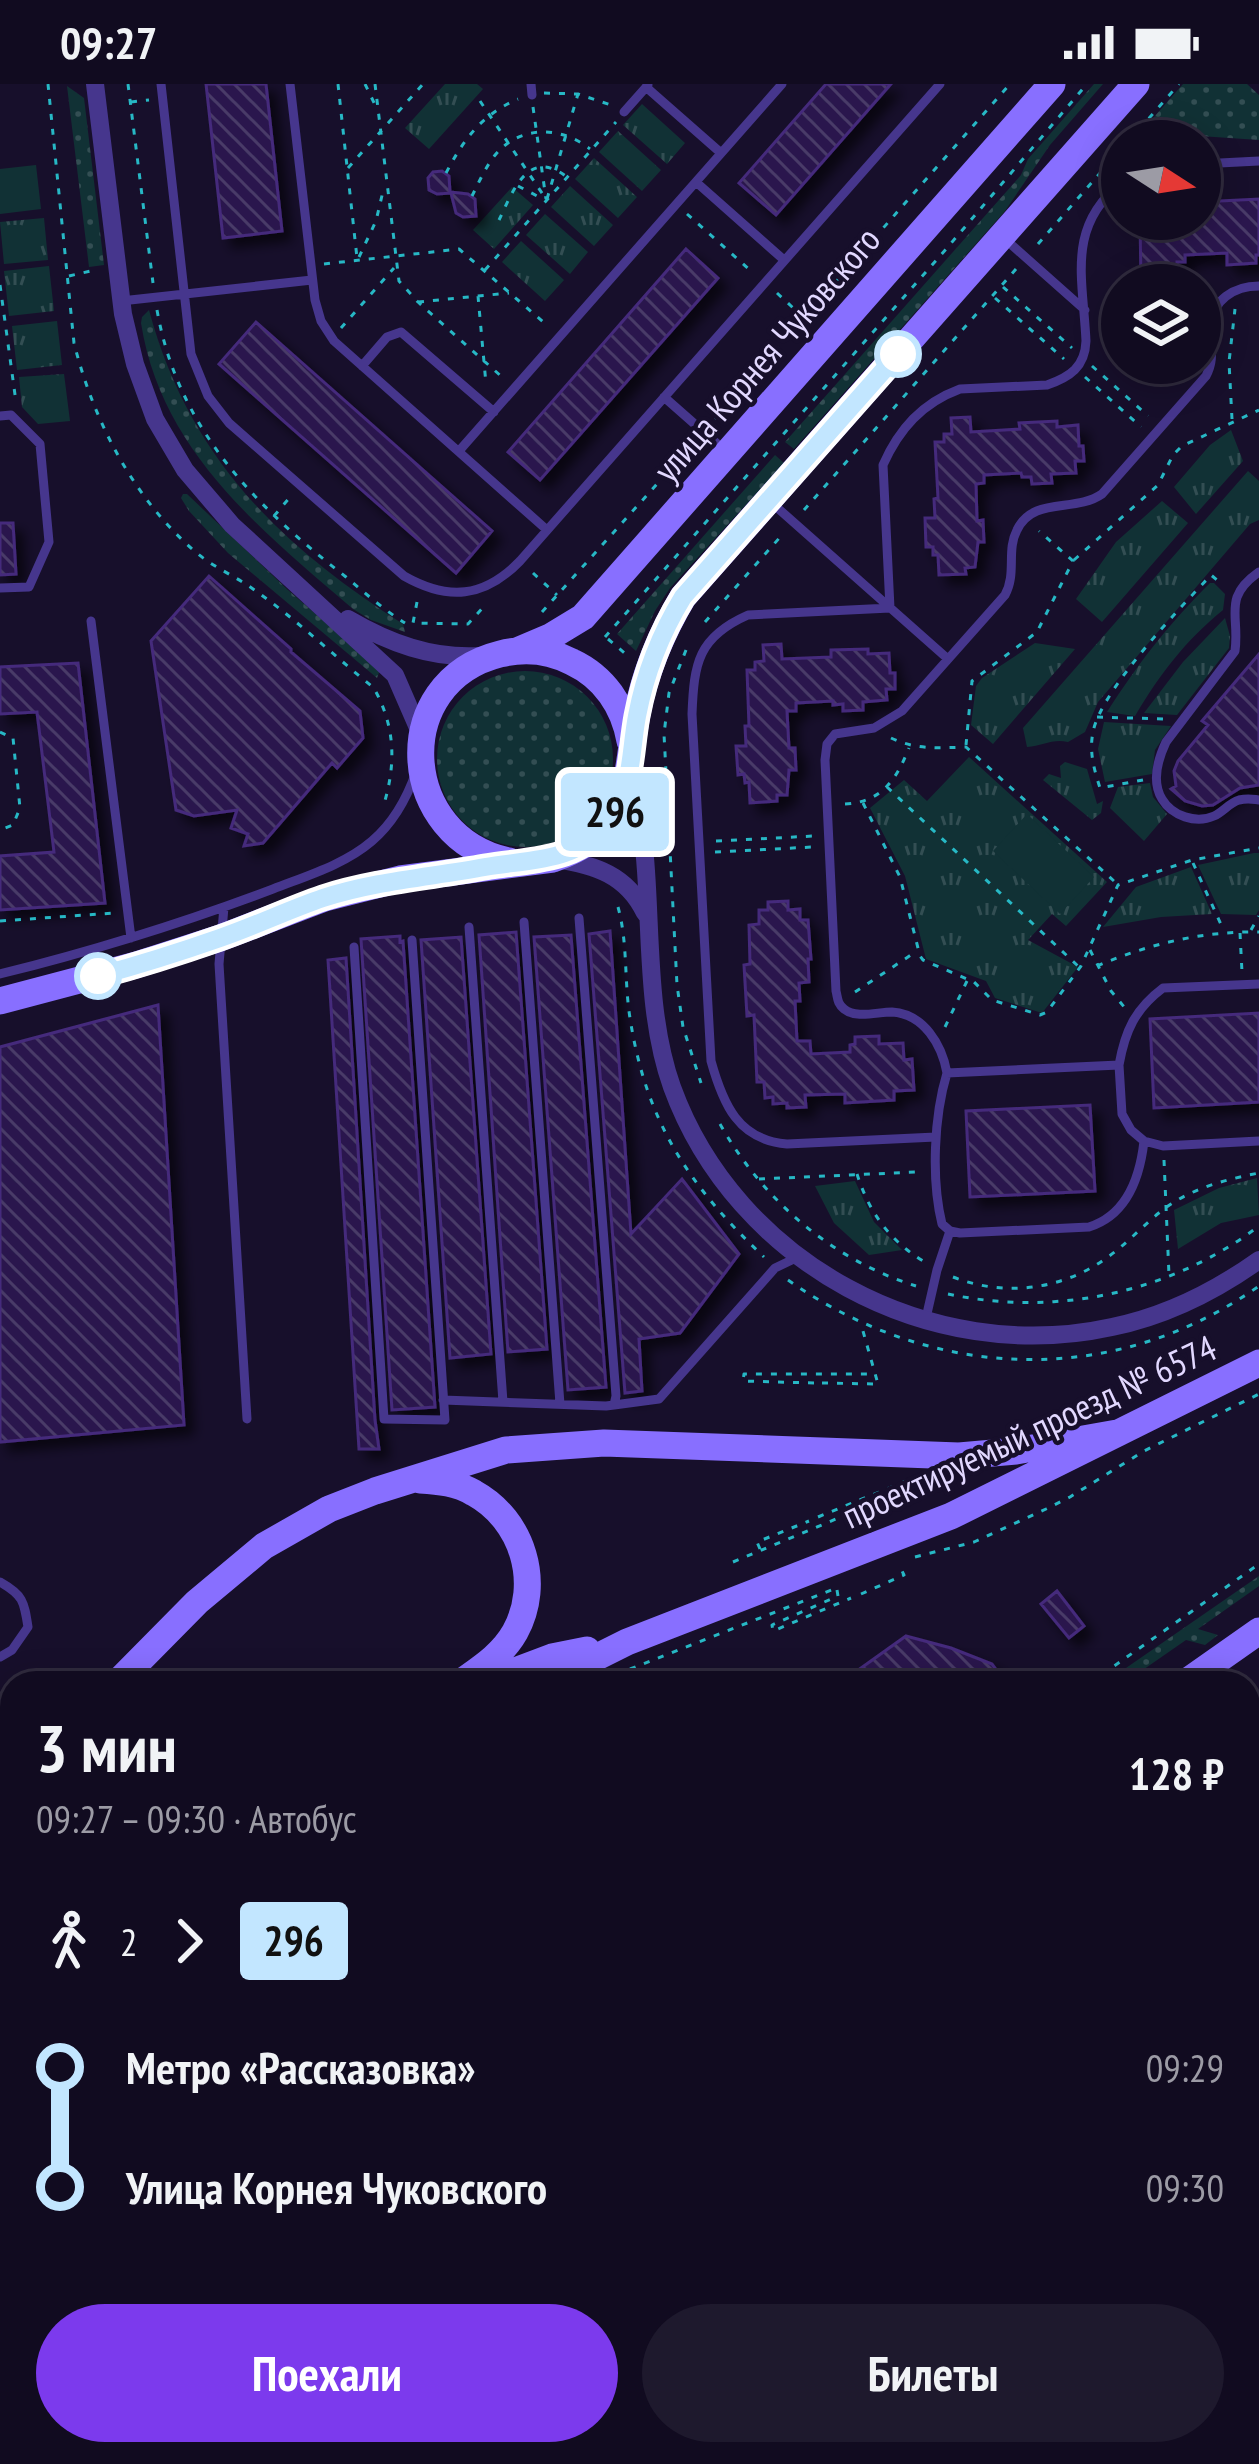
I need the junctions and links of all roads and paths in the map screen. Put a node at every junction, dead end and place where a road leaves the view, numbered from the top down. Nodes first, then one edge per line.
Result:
1 (95, 84) edge
2 (161, 84) edge
3 (290, 84) edge
4 (338, 84) edge
5 (365, 84) edge
6 (375, 84) edge
7 (423, 84) edge
8 (782, 84) edge
9 (940, 84) edge
10 (1010, 84) edge
11 (1087, 84) edge
12 (1136, 84) edge
13 (1179, 84) edge
14 (1050, 85) edge
15 (648, 86) edge
16 (531, 90) edge
17 (578, 94) dead end
18 (480, 100) dead end
19 (378, 110) junction
20 (624, 112) joint
21 (1147, 120) edge
22 (380, 131) junction
23 (537, 132) junction
24 (566, 134) junction
25 (463, 141) dead end
26 (508, 143) junction
27 (591, 150) junction
28 (722, 153) junction
29 (1259, 161) edge
30 (1221, 163) edge
31 (348, 168) junction
32 (542, 168) junction
33 (556, 170) junction
34 (528, 172) junction
35 (1101, 172) edge
36 (446, 173) dead end
37 (567, 177) junction
38 (386, 179) junction
39 (696, 182) junction
40 (516, 185) junction
41 (472, 196) dead end
42 (547, 201) junction
43 (1101, 202) edge
44 (676, 205) junction
45 (499, 220) dead end
46 (1002, 237) junction
47 (394, 256) junction
48 (1025, 258) junction
49 (358, 260) junction
50 (784, 260) junction
51 (310, 266) junction
52 (395, 267) junction
53 (103, 269) dead end
54 (485, 270) junction
55 (67, 277) dead end
56 (312, 280) junction
57 (765, 283) junction
58 (0, 285) edge
59 (1259, 286) edge
60 (1238, 289) junction
61 (511, 293) junction
62 (184, 294) junction
63 (478, 296) junction
64 (121, 301) junction
65 (418, 302) junction
66 (1085, 310) junction
67 (804, 318) junction
68 (1039, 319) dead end
69 (1022, 322) dead end
70 (1046, 325) dead end
71 (3, 328) edge
72 (560, 337) junction
73 (332, 339) junction
74 (1042, 340) dead end
75 (484, 361) junction
76 (362, 366) junction
77 (515, 388) junction
78 (1102, 392) dead end
79 (1121, 392) dead end
80 (664, 398) junction
81 (491, 409) junction
82 (1259, 410) edge
83 (6, 415) edge
84 (1232, 421) junction
85 (703, 432) junction
86 (459, 452) junction
87 (727, 453) junction
88 (300, 486) junction
89 (769, 500) junction
90 (273, 517) dead end
91 (1024, 518) junction
92 (793, 522) junction
93 (547, 530) junction
94 (520, 561) junction
95 (1073, 561) junction
96 (1259, 572) edge
97 (421, 586) junction
98 (0, 588) edge
99 (1237, 595) junction
100 (559, 596) junction
101 (313, 598) junction
102 (488, 601) dead end
103 (890, 608) junction
104 (531, 620) dead end
105 (92, 621) dead end
106 (700, 629) dead end
107 (692, 639) dead end
108 (505, 653) junction
109 (948, 659) junction
110 (638, 665) dead end
111 (382, 683) dead end
112 (1097, 717) junction
113 (1184, 720) junction
114 (874, 728) junction
115 (0, 732) edge
116 (910, 746) junction
117 (966, 747) junction
118 (421, 749) junction
119 (631, 764) junction
120 (1156, 778) junction
121 (887, 787) junction
122 (1259, 800) edge
123 (863, 803) junction
124 (826, 805) junction
125 (383, 806) dead end
126 (0, 830) edge
127 (755, 839) junction
128 (828, 841) junction
129 (701, 847) junction
130 (1259, 848) edge
131 (752, 850) junction
132 (553, 859) junction
133 (1192, 860) junction
134 (515, 862) junction
135 (1118, 885) junction
136 (613, 900) dead end
137 (224, 908) junction
138 (128, 911) junction
139 (1259, 916) edge
140 (579, 918) dead end
141 (0, 921) edge
142 (524, 922) dead end
143 (649, 923) junction
144 (469, 927) dead end
145 (1225, 932) junction
146 (1240, 932) junction
147 (1250, 932) junction
148 (1259, 932) edge
149 (131, 938) junction
150 (220, 938) junction
151 (412, 940) dead end
152 (354, 947) dead end
153 (1090, 948) junction
154 (919, 950) junction
155 (1097, 966) junction
156 (1080, 968) junction
157 (0, 974) edge
158 (968, 980) junction
159 (1259, 984) edge
160 (1242, 985) junction
161 (0, 1001) edge
162 (838, 1003) junction
163 (1133, 1017) junction
164 (938, 1043) junction
165 (1119, 1065) junction
166 (947, 1073) junction
167 (703, 1088) dead end
168 (722, 1126) dead end
169 (935, 1137) junction
170 (1144, 1141) junction
171 (1259, 1141) edge
172 (1163, 1146) junction
173 (937, 1171) junction
174 (1259, 1173) edge
175 (857, 1174) junction
176 (757, 1179) junction
177 (1166, 1208) junction
178 (1259, 1226) edge
179 (950, 1231) junction
180 (798, 1257) junction
181 (1259, 1260) edge
182 (775, 1268) junction
183 (937, 1270) junction
184 (1169, 1275) junction
185 (1259, 1286) edge
186 (931, 1291) junction
187 (867, 1311) dead end
188 (925, 1322) junction
189 (861, 1323) junction
190 (1259, 1363) edge
191 (875, 1374) junction
192 (822, 1383) dead end
193 (814, 1384) dead end
194 (443, 1400) junction
195 (502, 1402) junction
196 (560, 1404) junction
197 (614, 1405) junction
198 (247, 1420) dead end
199 (1118, 1433) junction
200 (416, 1479) junction
201 (818, 1517) dead end
202 (809, 1521) dead end
203 (761, 1551) junction
204 (734, 1562) dead end
205 (899, 1564) dead end
206 (1259, 1564) edge
207 (0, 1582) edge
208 (836, 1588) dead end
209 (861, 1594) dead end
210 (851, 1598) dead end
211 (1259, 1631) edge
212 (627, 1642) junction
213 (0, 1657) edge
214 (129, 1671) edge
215 (477, 1671) edge
216 (515, 1671) edge
217 (569, 1671) edge
218 (1107, 1671) edge
219 (1203, 1671) edge

1 - 64 street
2 - 62 lane
3 - 51 lane
4 - 31 path
5 - 19 path
6 - 19 path
7 - 22 path
8 - 28 lane
9 - 50 lane
10 - 67 path
11 - 110 path
12 - 46 street
13 - 21 path
14 - 87 street, улица Корнея Чуковского
15 - 20 lane
15 - 28 lane
16 - 23 path
17 - 24 path
18 - 26 path
19 - 22 path
20 - 27 path
22 - 31 path
22 - 38 path
23 - 24 path
23 - 26 path
23 - 32 path
24 - 27 path
24 - 33 path
25 - 36 path
26 - 34 path
26 - 41 path
27 - 37 path
28 - 39 lane
29 - 30 lane
31 - 49 path
32 - 33 path
32 - 34 path
32 - 42 path
33 - 37 path
33 - 42 path
34 - 40 path
34 - 42 path
35 - 48 path
37 - 42 path
38 - 47 path
38 - 49 path
39 - 44 lane
39 - 50 lane
40 - 42 path
40 - 45 path
42 - 54 path
43 - 66 lane
44 - 57 path
44 - 72 lane
46 - 48 lane
46 - 89 street
47 - 49 path
47 - 52 path
47 - 54 path
48 - 66 lane
48 - 92 path
49 - 51 path
50 - 57 lane
51 - 56 lane
52 - 65 path
52 - 73 path
53 - 55 path
54 - 61 path
56 - 62 lane
56 - 73 lane
57 - 67 path
57 - 80 lane
58 - 71 path
59 - 60 lane
60 - 84 path
60 - 91 lane
61 - 63 path
61 - 72 path
62 - 64 lane
62 - 88 lane
63 - 65 path
63 - 75 path
64 - 101 street
65 - 75 path
66 - 103 lane
67 - 85 path
68 - 69 path
70 - 74 path
71 - 83 path
72 - 77 lane
73 - 76 lane
75 - 77 path
75 - 81 path
76 - 81 lane
76 - 86 lane
77 - 81 lane
78 - 79 path
80 - 85 lane
80 - 93 lane
81 - 86 lane
82 - 84 path
83 - 98 lane
84 - 95 path
85 - 87 lane
85 - 100 path
86 - 93 lane
87 - 108 street, улица Корнея Чуковского
88 - 90 path
88 - 97 lane
89 - 92 lane
89 - 119 street
91 - 95 path
91 - 109 lane
92 - 103 lane
92 - 106 path
93 - 94 lane
94 - 97 lane
94 - 100 path
95 - 117 path
96 - 99 lane
97 - 102 path
99 - 112 path
99 - 113 lane
100 - 104 path
101 - 108 street
101 - 118 street
103 - 109 lane
103 - 129 lane
105 - 138 lane
107 - 167 path
108 - 118 street, улица Корнея Чуковского
108 - 119 street
109 - 114 lane
111 - 125 path
112 - 113 path
112 - 120 path
113 - 120 lane
114 - 116 path
114 - 124 lane
115 - 126 path
116 - 117 path
116 - 121 path
117 - 135 path
118 - 134 street
118 - 137 lane
119 - 132 street
119 - 143 street
120 - 122 lane
121 - 123 path
121 - 156 path
123 - 124 path
123 - 154 path
124 - 128 lane
127 - 128 path
127 - 129 path
127 - 131 path
128 - 131 path
128 - 162 lane
129 - 131 path
129 - 169 lane
130 - 133 path
132 - 134 street
132 - 143 street
133 - 135 path
133 - 145 path
134 - 150 street
135 - 153 path
136 - 182 path
137 - 149 lane
137 - 150 lane
138 - 141 path
138 - 149 lane
139 - 147 path
140 - 197 lane
142 - 196 lane
143 - 180 street
144 - 195 lane
145 - 146 path
145 - 155 path
146 - 147 path
146 - 160 path
147 - 148 path
149 - 157 lane
150 - 161 street
150 - 198 lane
151 - 194 lane
152 - 194 lane
153 - 155 path
153 - 156 path
154 - 158 path
154 - 162 path
155 - 163 path
156 - 158 path
158 - 164 path
159 - 160 lane
160 - 163 lane
162 - 164 lane
163 - 165 lane
164 - 166 lane
165 - 166 lane
165 - 170 lane
166 - 169 lane
168 - 176 path
169 - 173 lane
170 - 172 lane
170 - 179 lane
171 - 172 lane
172 - 177 path
173 - 175 path
173 - 179 lane
174 - 177 path
175 - 176 path
175 - 183 path
176 - 186 path
177 - 183 path
177 - 184 path
178 - 184 path
179 - 183 lane
180 - 182 lane
180 - 188 street
181 - 188 street
182 - 189 path
182 - 197 lane
183 - 186 lane
184 - 186 path
185 - 189 path
186 - 188 lane
187 - 189 path
189 - 191 path
190 - 199 street, проектируемый проезд № 6574
191 - 192 path
191 - 193 path
194 - 195 lane
195 - 196 lane
196 - 197 lane
199 - 200 street
199 - 212 street, проектируемый проезд № 6574
200 - 214 street
200 - 215 street
201 - 203 path
202 - 203 path
203 - 204 path
205 - 209 path
206 - 218 path
207 - 213 lane
208 - 210 path
211 - 219 street
212 - 216 street, проектируемый проезд № 6574
212 - 217 street, проектируемый проезд № 6574

